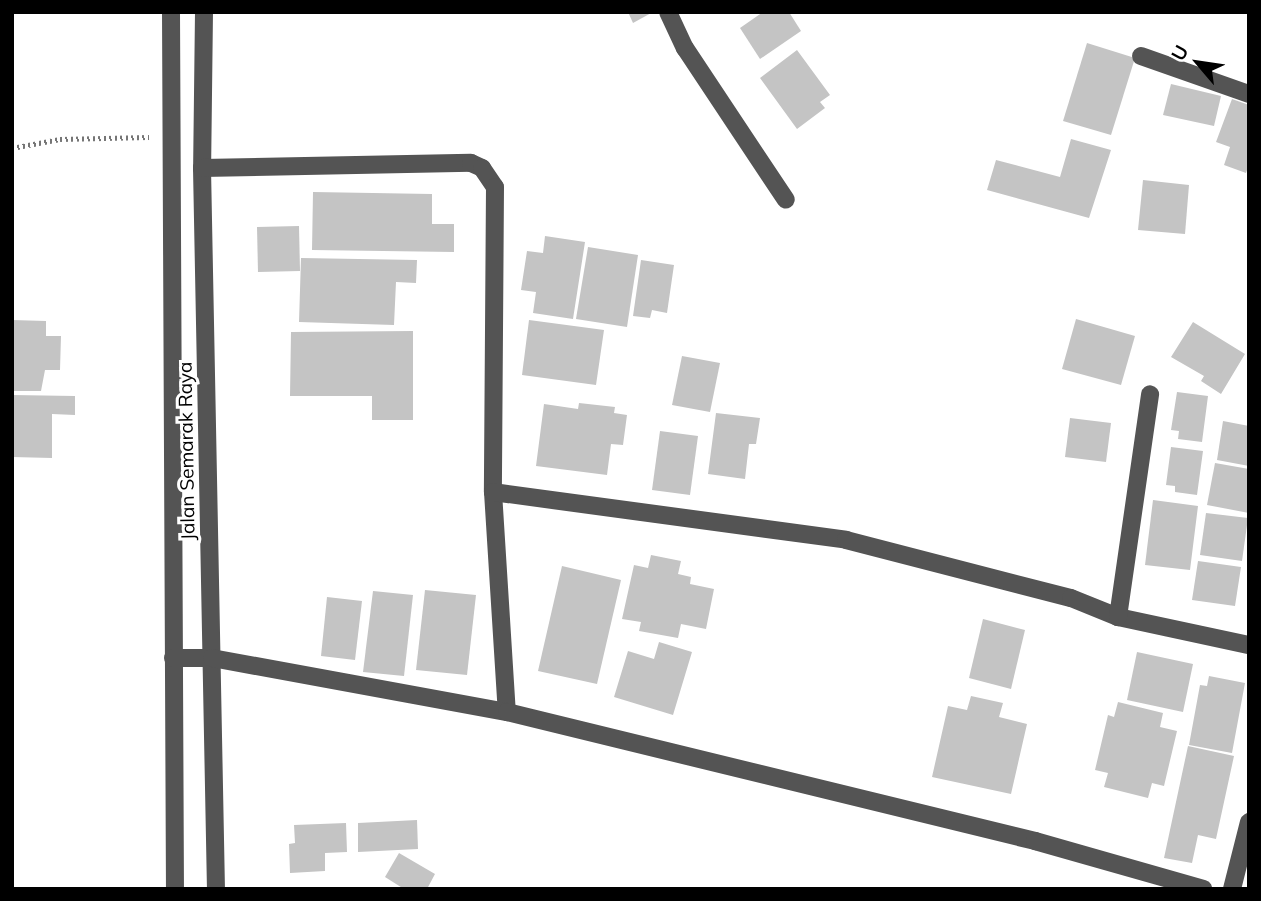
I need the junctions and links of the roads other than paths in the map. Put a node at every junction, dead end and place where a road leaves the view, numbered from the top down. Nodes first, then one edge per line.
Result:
1 (171, 12) edge
2 (204, 12) edge
3 (668, 12) edge
4 (1141, 56) dead end
5 (1249, 94) edge
6 (202, 168) junction
7 (786, 200) dead end
8 (1150, 394) dead end
9 (493, 492) junction
10 (1118, 617) junction
11 (1249, 645) edge
12 (173, 657) junction
13 (212, 658) junction
14 (507, 712) junction
15 (1249, 822) edge
16 (175, 889) edge
17 (216, 889) edge
18 (1203, 889) edge
19 (1232, 889) edge

1 - 12 street, Jalan Semarak Raya
2 - 6 street, Jalan Semarak Raya
3 - 7 street
4 - 5 street
6 - 9 street
6 - 13 street, Jalan Semarak Raya
8 - 10 street
9 - 10 street
9 - 14 street
10 - 11 street
12 - 13 street
12 - 16 street, Jalan Semarak Raya
13 - 14 street
13 - 17 street, Jalan Semarak Raya
14 - 18 street
15 - 19 street

